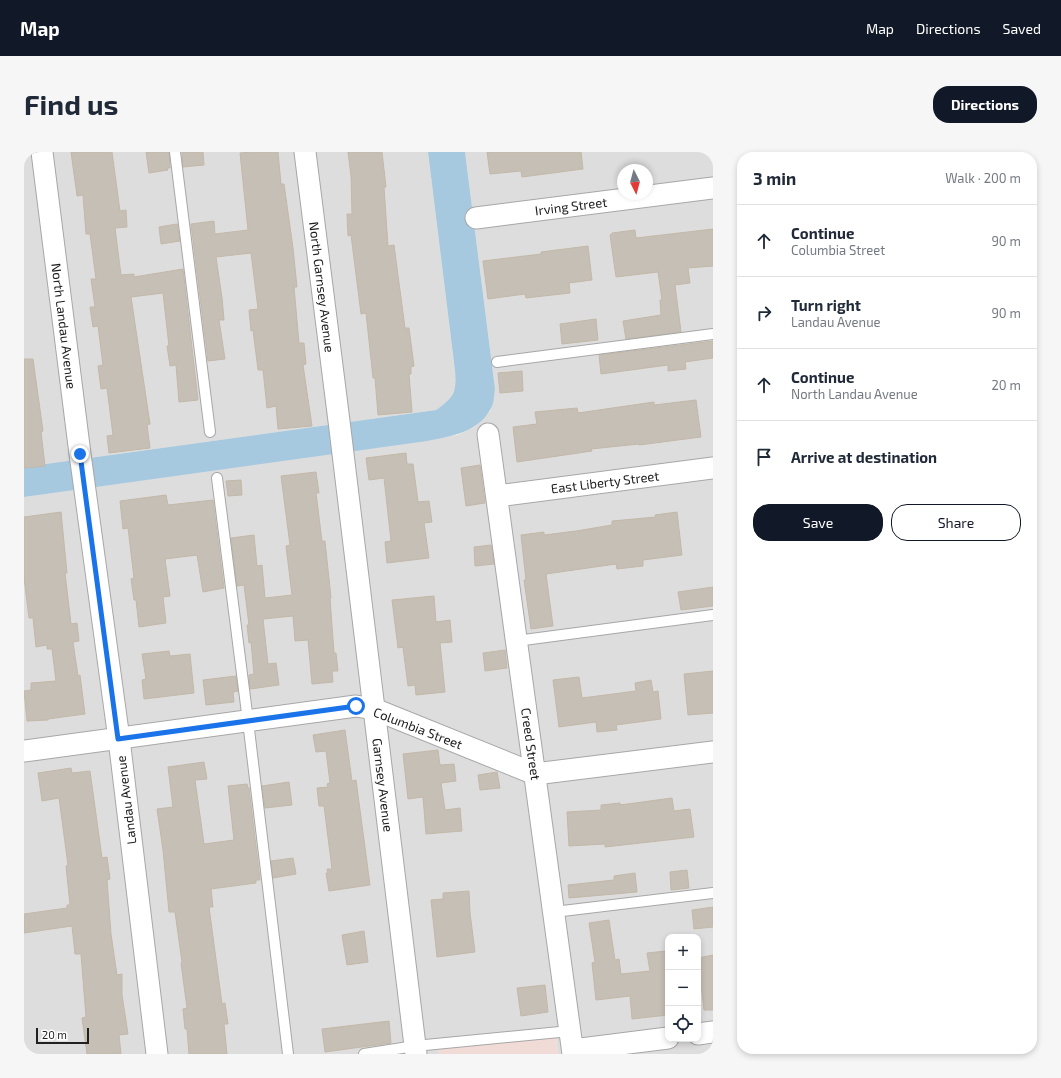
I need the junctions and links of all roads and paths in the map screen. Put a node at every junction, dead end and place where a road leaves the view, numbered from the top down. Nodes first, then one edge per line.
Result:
1 (42, 152) edge
2 (175, 152) edge
3 (305, 152) edge
4 (713, 188) edge
5 (476, 218) dead end
6 (713, 334) edge
7 (497, 362) dead end
8 (339, 421) joint
9 (210, 432) dead end
10 (488, 434) dead end
11 (713, 468) edge
12 (217, 478) dead end
13 (496, 496) junction
14 (87, 499) joint
15 (713, 615) edge
16 (516, 641) junction
17 (374, 709) junction
18 (248, 721) junction
19 (118, 739) junction
20 (24, 751) edge
21 (713, 752) edge
22 (535, 774) junction
23 (713, 893) edge
24 (554, 912) junction
25 (713, 1032) edge
26 (701, 1034) edge
27 (665, 1038) edge
28 (572, 1045) edge
29 (416, 1050) edge
30 (157, 1054) edge
31 (288, 1054) edge
32 (364, 1054) edge

1 - 14 street, North Landau Avenue
2 - 9 lane
3 - 8 street, North Garnsey Avenue
4 - 5 street, Irving Street
6 - 7 lane
8 - 17 street, Garnsey Avenue
10 - 13 street, Creed Street
11 - 13 street, East Liberty Street
12 - 18 lane
13 - 16 street, Creed Street
14 - 19 street, Landau Avenue
15 - 16 lane
16 - 22 street, Creed Street
17 - 18 street, Columbia Street
17 - 22 street, Columbia Street
17 - 29 street, Garnsey Avenue
18 - 19 street, Columbia Street
18 - 31 lane
19 - 20 street, Columbia Street
19 - 30 street, Landau Avenue
21 - 22 street, Columbia Street
22 - 24 street, Creed Street
23 - 24 lane
24 - 28 street, Creed Street
25 - 26 street
27 - 28 street
28 - 29 lane
29 - 32 lane

